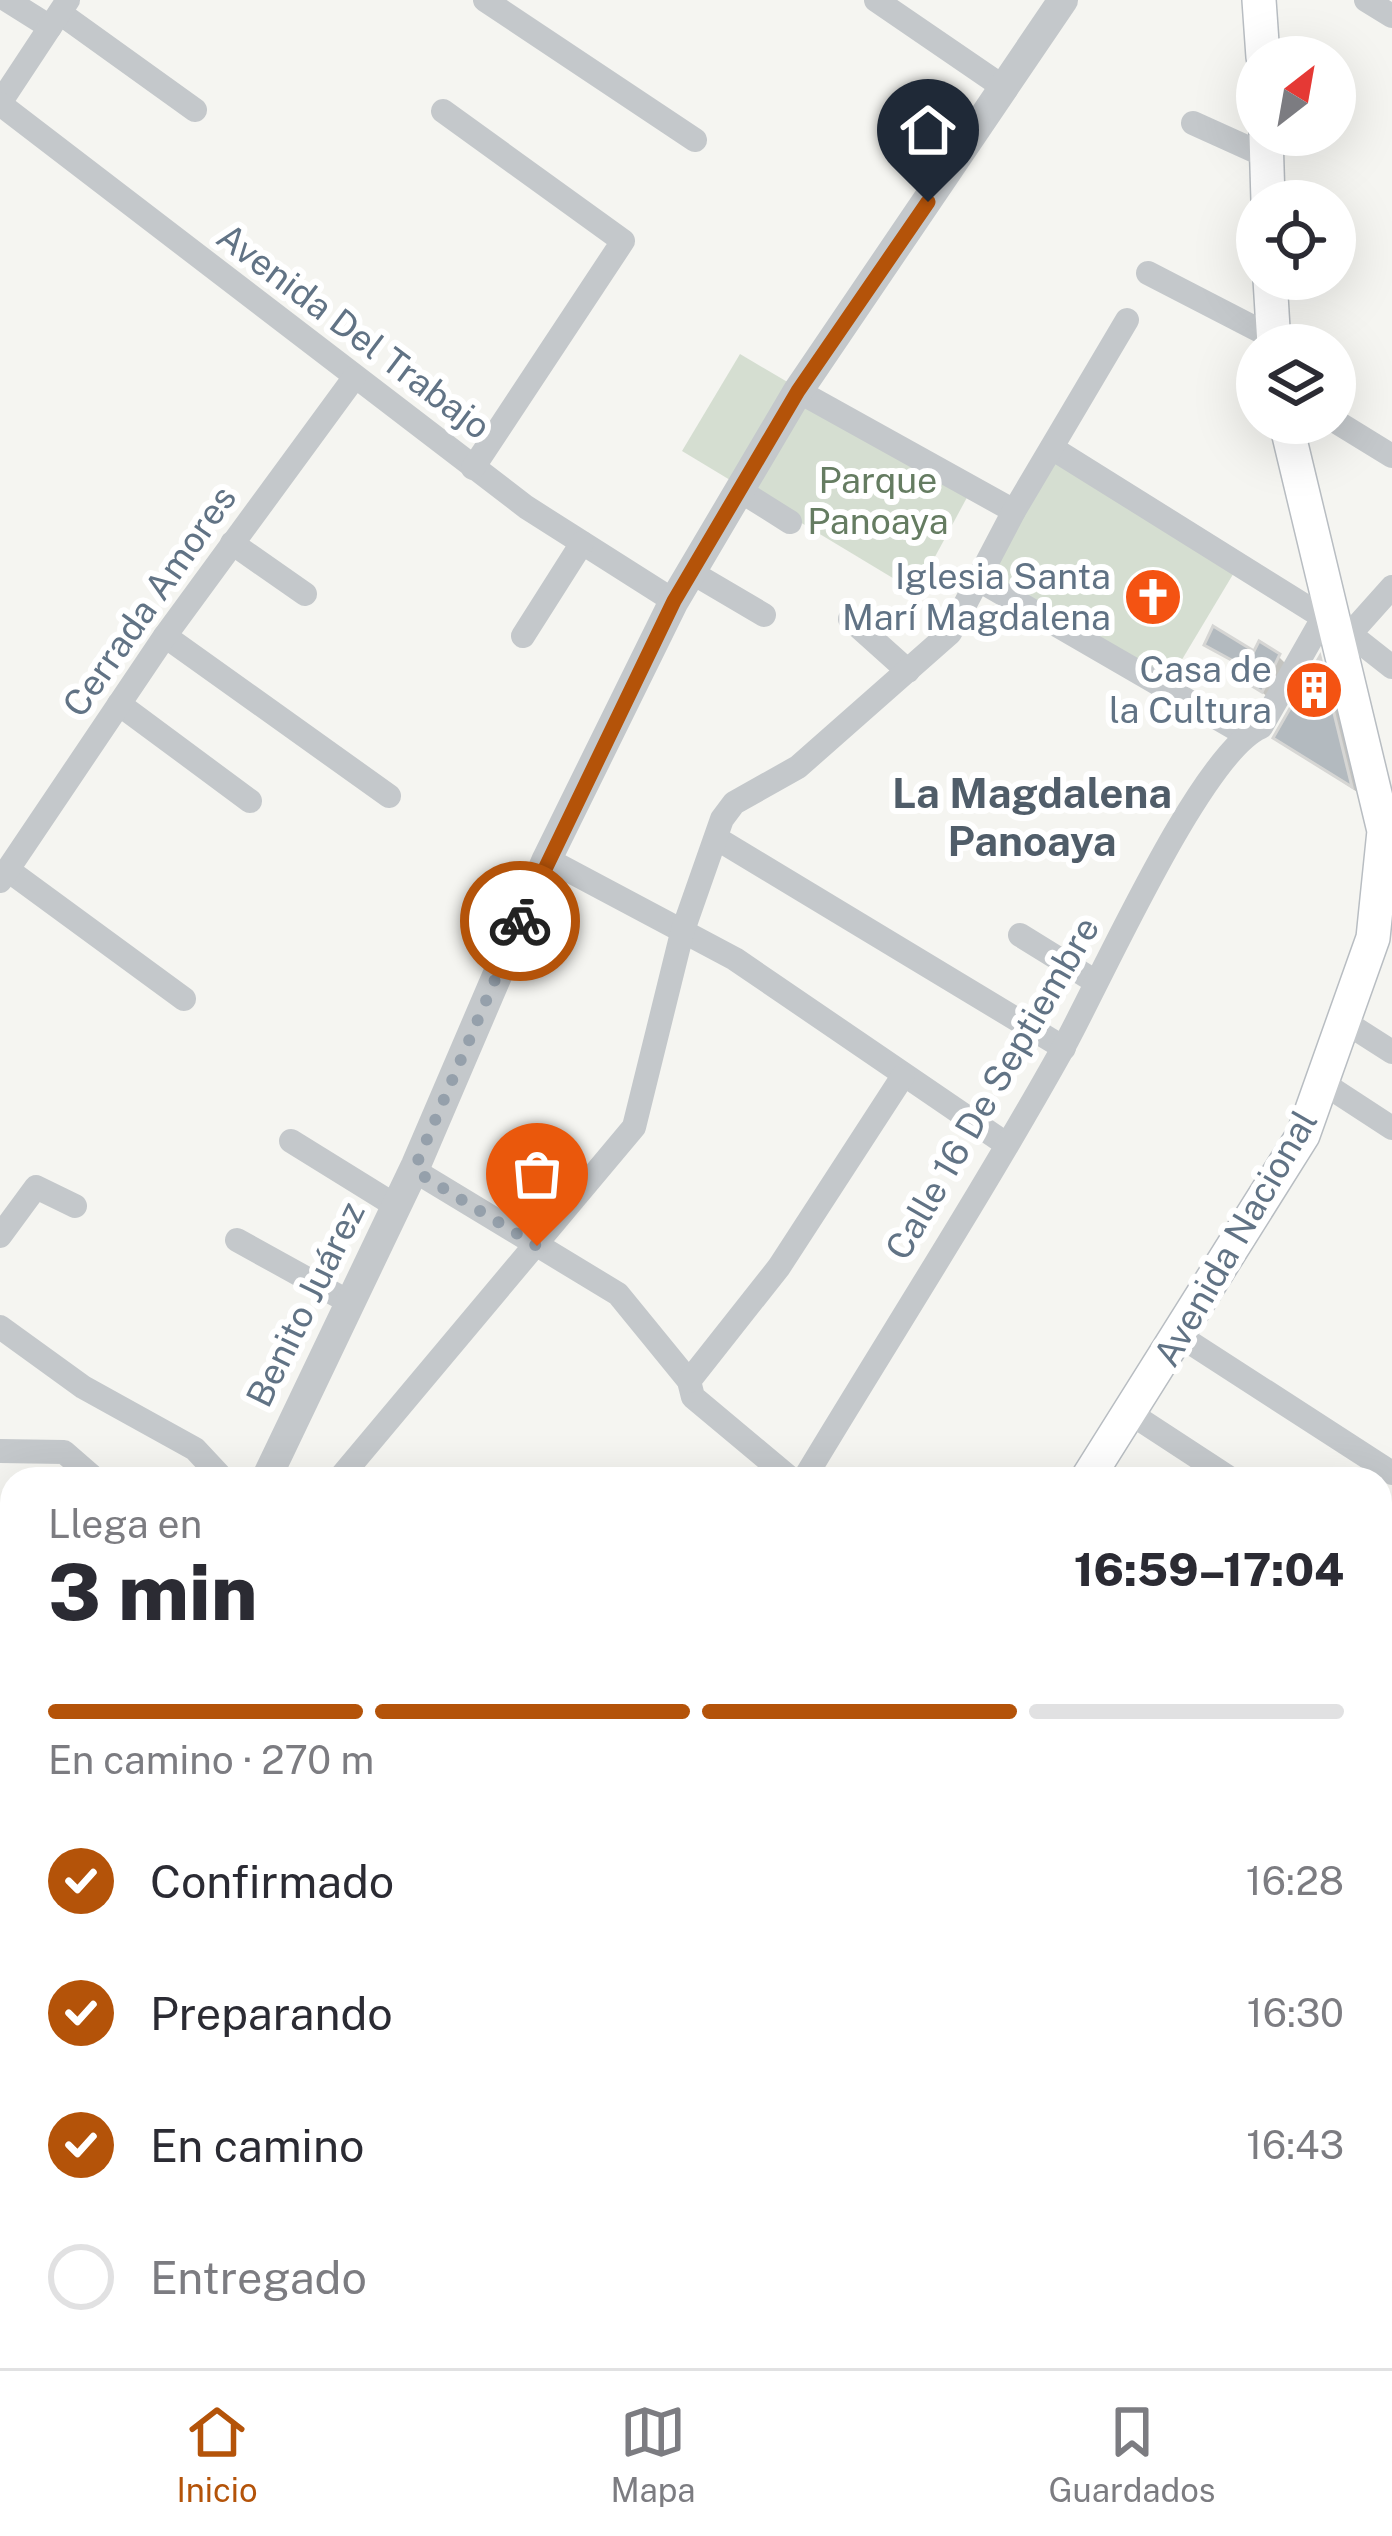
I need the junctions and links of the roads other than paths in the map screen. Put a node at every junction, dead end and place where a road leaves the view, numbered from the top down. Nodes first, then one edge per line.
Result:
1 (7, 0) edge
2 (485, 0) edge
3 (877, 0) edge
4 (1063, 0) edge
5 (1259, 0) edge
6 (1366, 0) edge
7 (60, 13) edge
8 (1392, 16) edge
9 (1262, 36) edge
10 (1006, 89) junction
11 (0, 104) edge
12 (196, 110) dead end
13 (443, 111) dead end
14 (1192, 122) dead end
15 (1236, 136) edge
16 (695, 140) dead end
17 (1148, 273) dead end
18 (1127, 320) dead end
19 (1242, 324) edge
20 (354, 378) junction
21 (798, 391) junction
22 (1356, 434) edge
23 (1291, 444) edge
24 (1052, 448) junction
25 (1392, 456) edge
26 (473, 468) junction
27 (739, 490) junction
28 (1014, 511) junction
29 (790, 522) dead end
30 (232, 543) junction
31 (582, 543) junction
32 (692, 572) junction
33 (979, 580) junction
34 (1392, 586) edge
35 (304, 593) dead end
36 (674, 601) junction
37 (764, 615) dead end
38 (850, 619) dead end
39 (1336, 626) junction
40 (165, 636) junction
41 (523, 636) dead end
42 (1392, 667) edge
43 (908, 671) junction
44 (119, 704) junction
45 (1245, 734) junction
46 (389, 796) dead end
47 (250, 801) dead end
48 (716, 838) junction
49 (547, 860) junction
50 (4, 876) edge
51 (682, 933) junction
52 (1020, 935) dead end
53 (1382, 944) edge
54 (1096, 982) junction
55 (184, 998) dead end
56 (1345, 1022) junction
57 (1064, 1048) junction
58 (1392, 1052) edge
59 (903, 1076) junction
60 (1323, 1083) junction
61 (1392, 1128) edge
62 (292, 1141) dead end
63 (1006, 1144) junction
64 (416, 1165) junction
65 (75, 1206) dead end
66 (396, 1206) junction
67 (0, 1235) edge
68 (237, 1240) dead end
69 (537, 1246) junction
70 (349, 1302) junction
71 (0, 1327) edge
72 (1180, 1336) junction
73 (689, 1381) junction
74 (1130, 1414) junction
75 (0, 1451) edge
76 (81, 1467) edge
77 (211, 1467) edge
78 (272, 1467) edge
79 (349, 1467) edge
80 (775, 1467) edge
81 (811, 1467) edge
82 (1095, 1467) edge
83 (1212, 1467) edge
84 (1383, 1467) edge

1 - 7 street
2 - 16 street
3 - 10 street
4 - 10 street, Benito Juárez
5 - 9 main road
6 - 8 street
7 - 11 street
7 - 12 street
10 - 21 street, Benito Juárez
11 - 20 street, Avenida Del Trabajo
13 - 26 street
14 - 15 street
17 - 19 street
18 - 24 street
20 - 26 street, Avenida Del Trabajo
20 - 30 street, Cerrada Amores
21 - 27 street, Benito Juárez
21 - 28 street
22 - 25 street
23 - 39 main road, Avenida Nacional
24 - 28 street
24 - 39 street
26 - 31 street, Avenida Del Trabajo
27 - 29 street
27 - 32 street, Benito Juárez
28 - 33 street
30 - 35 street
30 - 40 street, Cerrada Amores
31 - 36 street, Avenida Del Trabajo
31 - 41 street
32 - 36 street, Benito Juárez
32 - 37 street
33 - 43 street
33 - 45 street
34 - 39 street, Calle 16 De Septiembre
36 - 49 street, Benito Juárez
38 - 43 street
39 - 42 street
39 - 45 street, Calle 16 De Septiembre
39 - 53 main road, Avenida Nacional
40 - 44 street, Cerrada Amores
40 - 46 street
43 - 48 street
44 - 47 street
44 - 50 street, Cerrada Amores
45 - 54 street, Calle 16 De Septiembre
48 - 51 street
48 - 57 street
49 - 51 street
49 - 64 street, Benito Juárez
50 - 55 street, Cerrada Amores
51 - 59 street
51 - 69 street
52 - 54 street
53 - 56 main road, Avenida Nacional
54 - 57 street, Calle 16 De Septiembre
56 - 58 street
56 - 60 main road, Avenida Nacional
57 - 63 street, Calle 16 De Septiembre
59 - 63 street
59 - 73 street
60 - 61 street
60 - 72 main road, Avenida Nacional
62 - 66 street
63 - 81 street, Calle 16 De Septiembre
64 - 66 street, Benito Juárez
64 - 69 street
65 - 67 street
66 - 70 street, Benito Juárez
68 - 70 street
69 - 73 street
69 - 79 street
70 - 78 street, Benito Juárez
71 - 77 street
72 - 74 main road, Avenida Nacional
72 - 84 street
73 - 80 street
74 - 82 main road, Avenida Nacional
74 - 83 street
75 - 76 street

